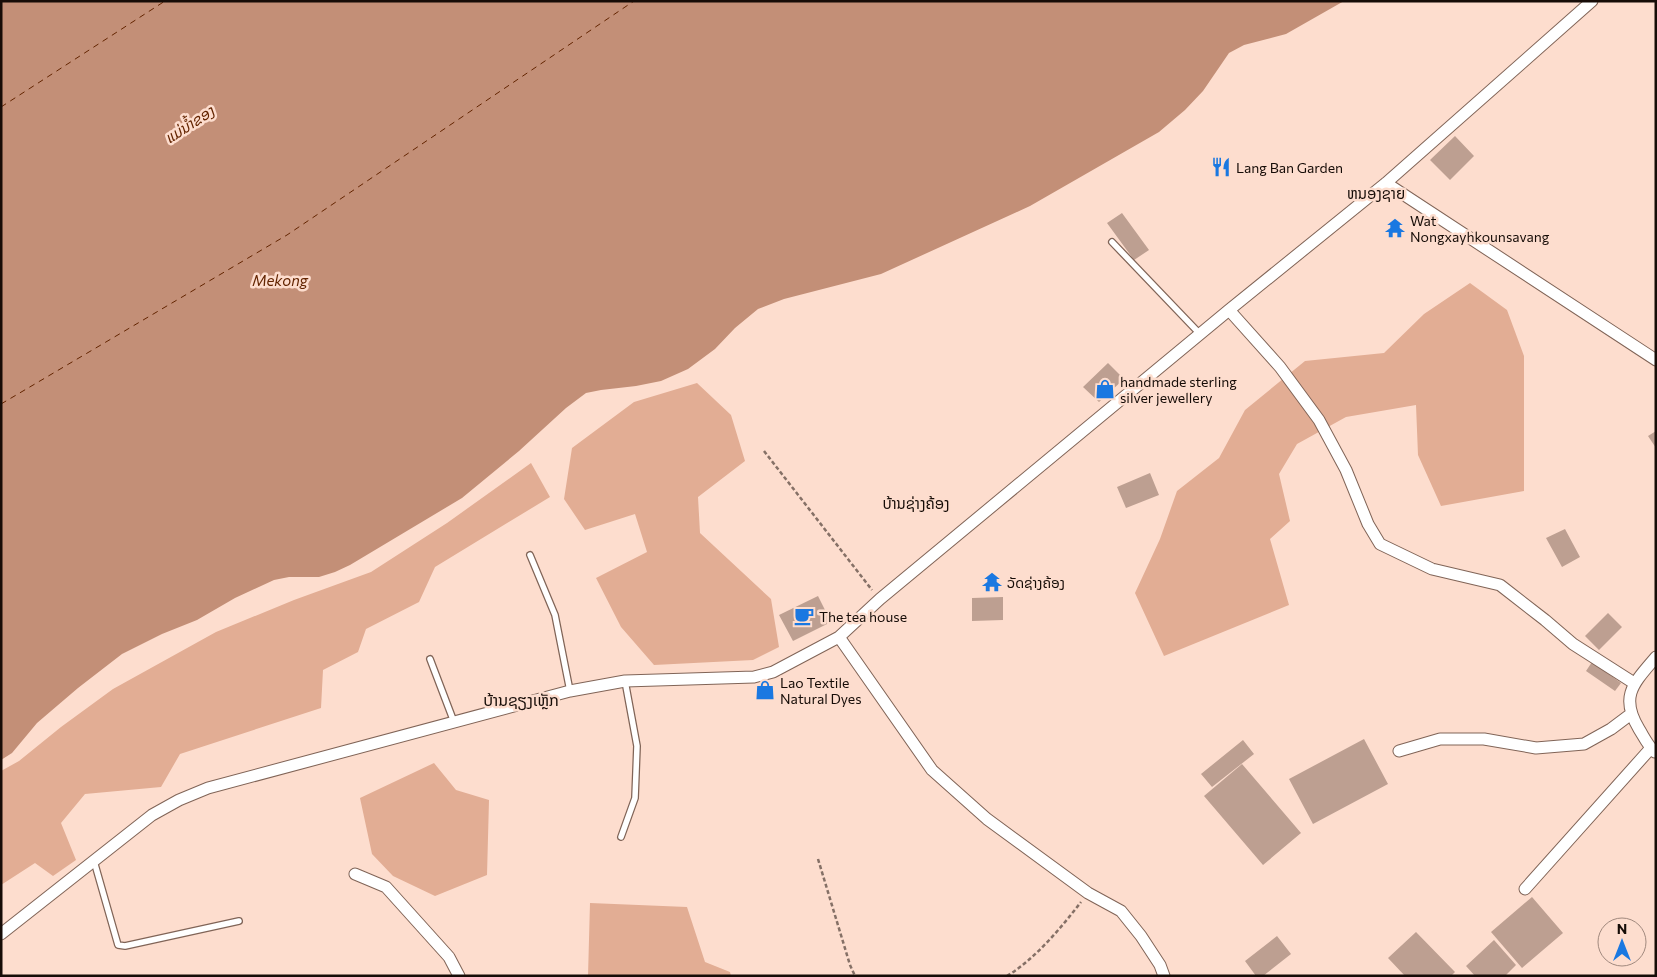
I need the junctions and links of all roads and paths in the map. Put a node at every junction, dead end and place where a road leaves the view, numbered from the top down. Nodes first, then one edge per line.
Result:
1 (1592, 1) edge
2 (1386, 183) junction
3 (1112, 242) dead end
4 (1229, 310) junction
5 (1200, 334) junction
6 (1656, 360) edge
7 (764, 451) dead end
8 (530, 555) dead end
9 (880, 599) junction
10 (839, 637) junction
11 (1656, 657) edge
12 (430, 658) dead end
13 (625, 681) junction
14 (1634, 683) junction
15 (570, 691) junction
16 (1630, 714) junction
17 (454, 722) junction
18 (1399, 751) dead end
19 (1653, 751) edge
20 (621, 836) dead end
21 (818, 859) dead end
22 (94, 861) junction
23 (355, 874) dead end
24 (1525, 889) dead end
25 (1088, 893) junction
26 (239, 921) dead end
27 (1, 934) edge
28 (459, 976) edge
29 (855, 976) edge
30 (1007, 976) edge
31 (1164, 976) edge

1 - 2 street
2 - 4 street
2 - 6 street
3 - 5 lane
4 - 5 street
4 - 14 street
5 - 9 street
7 - 9 path
8 - 15 lane
9 - 10 street
10 - 13 street
10 - 25 street
11 - 14 street
12 - 17 lane
13 - 15 street
13 - 20 lane
14 - 16 street
15 - 17 street
16 - 18 street
16 - 19 street
17 - 22 street
19 - 24 street
21 - 29 path
22 - 26 lane
22 - 27 street
23 - 28 street
25 - 30 path
25 - 31 street

